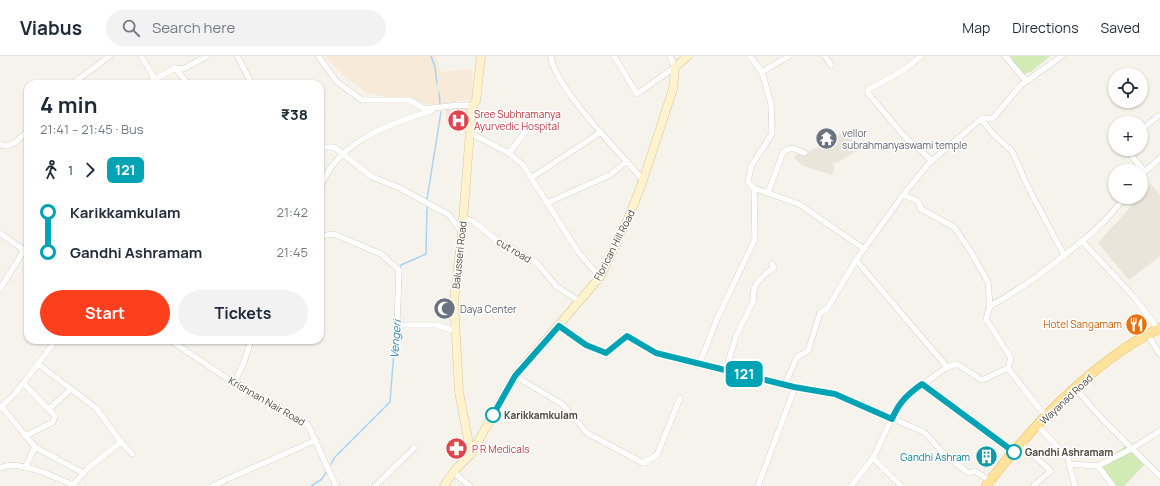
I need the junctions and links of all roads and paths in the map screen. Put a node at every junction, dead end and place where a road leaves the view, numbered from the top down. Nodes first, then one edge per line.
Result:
1 (110, 56) edge
2 (141, 56) edge
3 (207, 56) edge
4 (237, 56) edge
5 (318, 56) edge
6 (481, 56) edge
7 (551, 56) edge
8 (614, 56) edge
9 (670, 56) edge
10 (688, 56) edge
11 (750, 56) edge
12 (789, 56) edge
13 (825, 56) edge
14 (921, 56) edge
15 (1005, 56) edge
16 (1062, 56) edge
17 (831, 65) dead end
18 (675, 67) junction
19 (175, 68) junction
20 (762, 72) junction
21 (155, 79) joint
22 (77, 80) edge
23 (185, 80) edge
24 (250, 80) edge
25 (1026, 81) junction
26 (472, 106) junction
27 (440, 108) junction
28 (1158, 116) dead end
29 (981, 119) junction
30 (1148, 124) edge
31 (530, 127) dead end
32 (601, 132) junction
33 (470, 133) junction
34 (24, 134) edge
35 (0, 144) edge
36 (324, 147) edge
37 (509, 153) junction
38 (805, 153) dead end
39 (343, 155) junction
40 (1160, 158) edge
41 (627, 161) junction
42 (932, 161) junction
43 (1148, 169) edge
44 (531, 178) junction
45 (644, 180) junction
46 (324, 181) edge
47 (754, 188) junction
48 (768, 193) junction
49 (903, 195) junction
50 (547, 203) junction
51 (1119, 204) edge
52 (464, 218) junction
53 (0, 233) edge
54 (462, 233) junction
55 (324, 235) edge
56 (1082, 241) junction
57 (864, 249) junction
58 (24, 251) edge
59 (24, 255) edge
60 (1064, 255) junction
61 (856, 260) junction
62 (772, 264) dead end
63 (600, 277) junction
64 (0, 289) edge
65 (579, 301) junction
66 (990, 306) junction
67 (559, 326) junction
68 (1159, 329) edge
69 (456, 331) junction
70 (1147, 334) junction
71 (53, 344) edge
72 (176, 344) edge
73 (249, 344) edge
74 (1160, 354) edge
75 (38, 364) junction
76 (699, 365) junction
77 (946, 367) junction
78 (1008, 368) junction
79 (726, 369) junction
80 (515, 376) junction
81 (23, 383) junction
82 (234, 383) junction
83 (785, 384) junction
84 (922, 384) junction
85 (794, 387) junction
86 (71, 389) junction
87 (1076, 389) junction
88 (680, 398) dead end
89 (1, 408) edge
90 (49, 409) junction
91 (1047, 416) junction
92 (892, 419) junction
93 (1037, 425) junction
94 (1160, 431) edge
95 (24, 436) junction
96 (316, 440) junction
97 (121, 442) junction
98 (1021, 444) junction
99 (35, 447) junction
100 (414, 448) dead end
101 (1131, 449) junction
102 (1014, 452) junction
103 (132, 454) dead end
104 (471, 454) junction
105 (873, 458) junction
106 (1069, 464) junction
107 (1098, 466) junction
108 (0, 468) edge
109 (25, 468) junction
110 (453, 472) junction
111 (83, 473) junction
112 (1160, 476) edge
113 (74, 485) edge
114 (988, 485) edge
115 (212, 486) edge
116 (336, 486) edge
117 (375, 486) edge
118 (444, 486) edge
119 (470, 486) edge
120 (758, 486) edge
121 (851, 486) edge
122 (901, 486) edge
123 (1033, 486) edge
124 (1075, 486) edge
125 (1113, 486) edge

1 - 22 street
2 - 21 street
3 - 19 street
4 - 24 street
5 - 27 street
6 - 26 street, Balusseri Road
7 - 32 street
8 - 18 street
9 - 18 street
10 - 18 street
11 - 20 street
12 - 20 street
13 - 17 street
14 - 42 street
15 - 25 street
16 - 25 street
18 - 45 street, Florican Hill Road
19 - 21 street
19 - 23 street
20 - 47 street
25 - 29 street
26 - 27 street
26 - 33 street, Balusseri Road
27 - 39 street
28 - 30 street
29 - 42 street
29 - 60 street
31 - 37 street
32 - 41 street
32 - 44 street
33 - 37 street
33 - 52 street, Balusseri Road
34 - 35 street
36 - 39 street
37 - 44 street
38 - 48 street
39 - 46 street
39 - 54 street
40 - 43 street
41 - 45 street
41 - 50 street
42 - 49 street
44 - 50 street
45 - 63 street, Florican Hill Road
47 - 48 street
47 - 76 street
48 - 57 street
49 - 57 street
49 - 66 street
50 - 63 street
51 - 56 street
52 - 54 street, Balusseri Road
52 - 65 street, cut road
53 - 58 street
54 - 69 street, Balusseri Road
55 - 69 street
56 - 60 street
56 - 68 street
57 - 61 street
59 - 64 street
60 - 66 street
61 - 77 street
61 - 83 street
62 - 79 street
63 - 65 street, Florican Hill Road
65 - 67 street, Florican Hill Road
66 - 78 street
67 - 76 street
67 - 80 street, Florican Hill Road
68 - 70 main road, Wayanad Road
69 - 104 street, Balusseri Road
70 - 74 street
70 - 87 main road, Wayanad Road
71 - 75 street
72 - 82 street, Krishnan Nair Road
73 - 82 street
75 - 81 street
75 - 86 street
76 - 79 street
77 - 78 street
77 - 84 street
78 - 91 street
79 - 83 street
80 - 88 street
80 - 104 street, Florican Hill Road
81 - 89 street
81 - 90 street
82 - 96 street, Krishnan Nair Road
83 - 85 street
84 - 92 street
84 - 102 street
85 - 92 street
85 - 120 street
86 - 90 street
86 - 97 street
87 - 91 main road, Wayanad Road
87 - 101 street
89 - 95 street
90 - 95 street
91 - 93 main road, Wayanad Road
92 - 105 street
92 - 114 street
93 - 98 main road, Wayanad Road
93 - 106 street
94 - 101 street
95 - 99 street
96 - 115 street
96 - 116 street, Krishnan Nair Road
97 - 103 street
97 - 111 street
98 - 102 main road, Wayanad Road
98 - 123 street
99 - 109 street
99 - 111 street
100 - 117 street
101 - 107 street
101 - 112 street
102 - 114 main road, Wayanad Road
104 - 110 street, Florican Hill Road
105 - 121 street
105 - 122 street
106 - 107 street
106 - 124 street
107 - 125 street
108 - 109 street
109 - 113 street
110 - 118 street, Florican Hill Road
110 - 119 street
111 - 113 street

